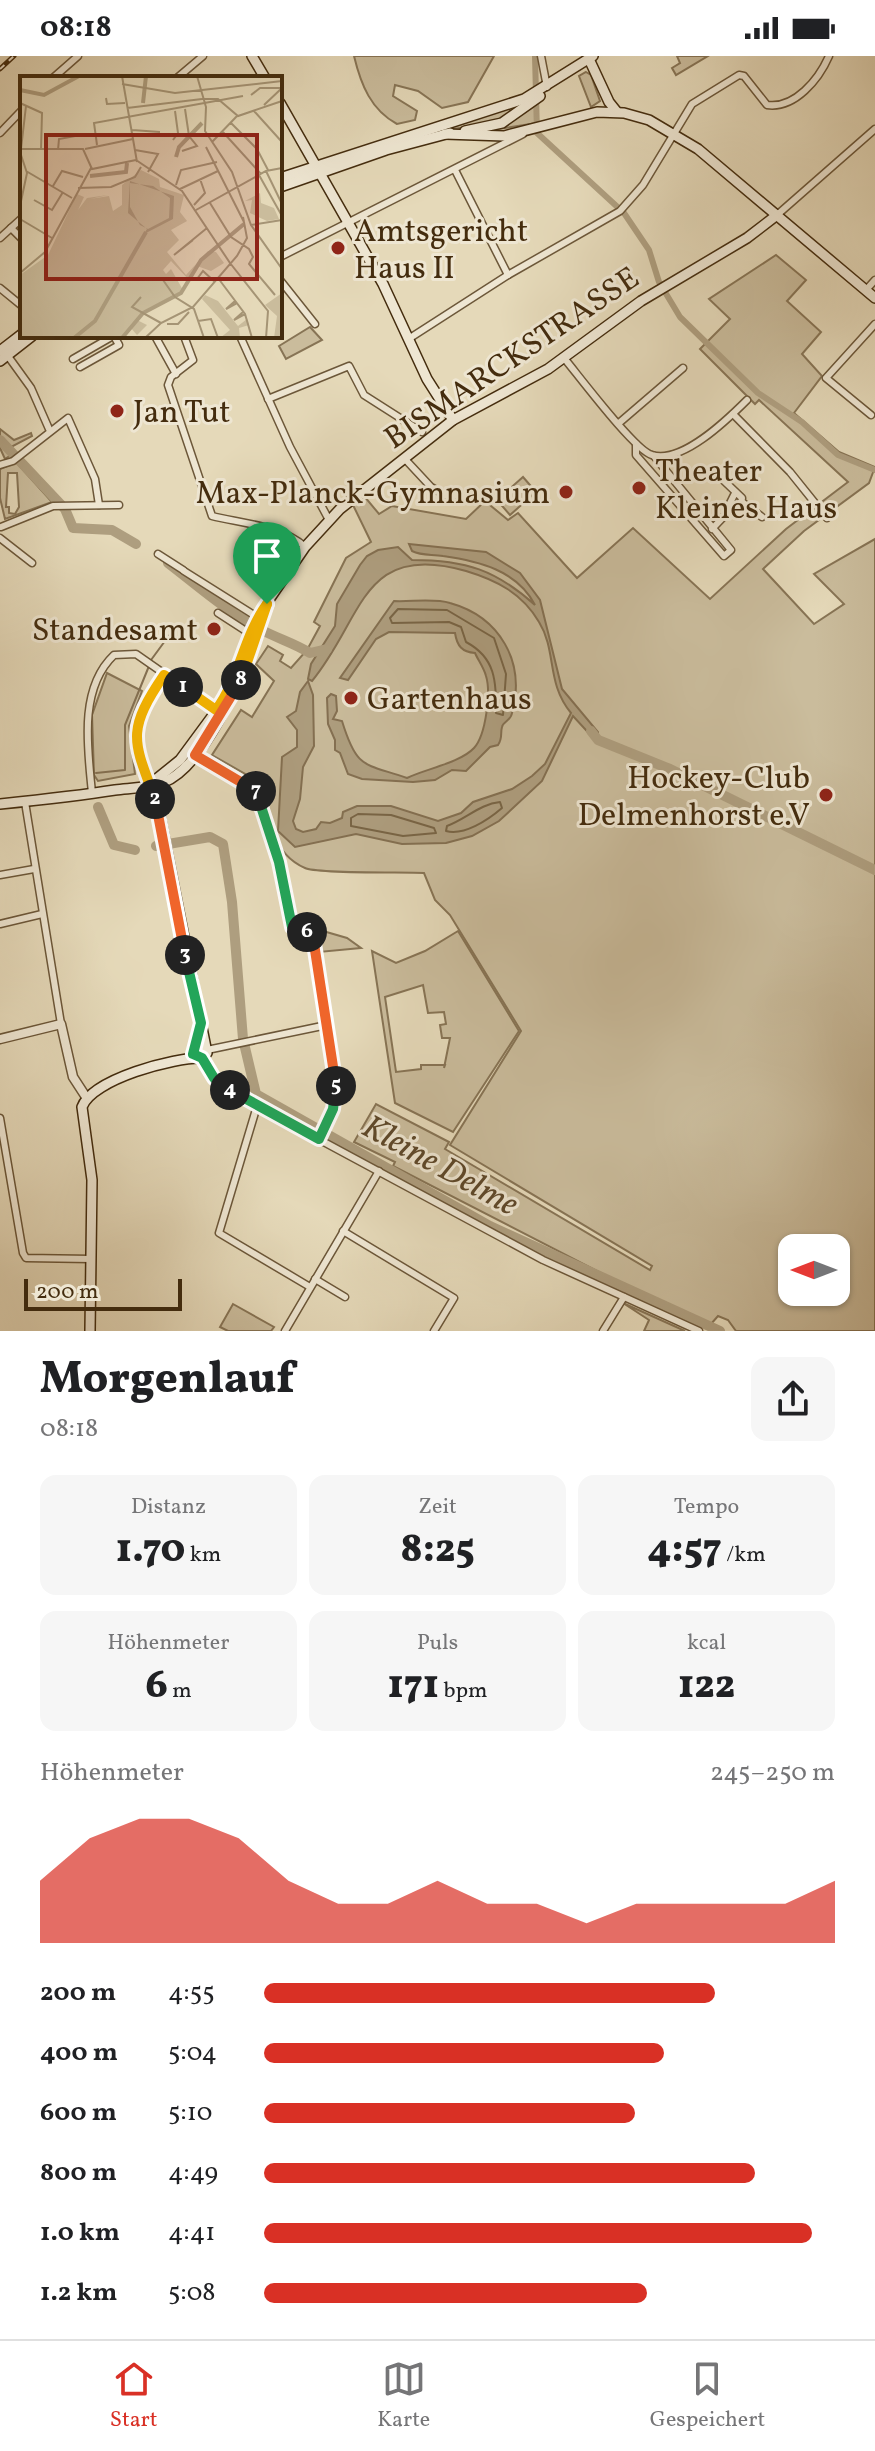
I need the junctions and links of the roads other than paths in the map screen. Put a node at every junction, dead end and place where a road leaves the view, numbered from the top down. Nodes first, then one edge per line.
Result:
1 (78, 56) edge
2 (203, 56) edge
3 (252, 56) edge
4 (541, 56) edge
5 (829, 56) edge
6 (591, 57) edge
7 (55, 76) edge
8 (179, 76) edge
9 (264, 76) edge
10 (541, 92) junction
11 (607, 99) junction
12 (20, 112) edge
13 (597, 112) junction
14 (618, 112) junction
15 (284, 118) edge
16 (534, 129) junction
17 (875, 129) edge
18 (0, 133) edge
19 (674, 133) junction
20 (445, 134) junction
21 (317, 167) junction
22 (455, 170) junction
23 (282, 177) edge
24 (282, 186) edge
25 (777, 215) junction
26 (20, 220) edge
27 (348, 223) junction
28 (11, 228) junction
29 (20, 237) edge
30 (0, 238) edge
31 (282, 256) edge
32 (508, 275) junction
33 (875, 280) edge
34 (282, 283) edge
35 (0, 288) edge
36 (866, 290) junction
37 (875, 298) edge
38 (20, 304) edge
39 (315, 324) dead end
40 (875, 324) edge
41 (20, 336) edge
42 (29, 338) edge
43 (114, 338) edge
44 (116, 338) edge
45 (156, 338) edge
46 (185, 338) edge
47 (241, 338) edge
48 (410, 338) junction
49 (3, 355) edge
50 (564, 358) junction
51 (73, 359) dead end
52 (80, 367) dead end
53 (683, 368) dead end
54 (176, 374) junction
55 (268, 399) junction
56 (747, 400) dead end
57 (733, 414) junction
58 (871, 415) dead end
59 (453, 420) junction
60 (619, 423) junction
61 (49, 429) junction
62 (422, 432) dead end
63 (636, 444) junction
64 (654, 456) junction
65 (404, 458) junction
66 (0, 465) edge
67 (720, 477) dead end
68 (444, 493) dead end
69 (734, 495) junction
70 (742, 502) junction
71 (99, 505) junction
72 (119, 505) dead end
73 (733, 507) junction
74 (762, 517) dead end
75 (827, 518) dead end
76 (329, 520) junction
77 (0, 526) edge
78 (712, 529) junction
79 (0, 538) edge
80 (305, 547) junction
81 (158, 554) dead end
82 (32, 563) dead end
83 (218, 613) dead end
84 (255, 627) junction
85 (164, 675) junction
86 (219, 712) junction
87 (195, 755) junction
88 (149, 785) junction
89 (96, 793) junction
90 (25, 802) junction
91 (0, 804) edge
92 (34, 869) junction
93 (0, 875) edge
94 (42, 914) junction
95 (0, 924) edge
96 (61, 1024) junction
97 (327, 1025) junction
98 (0, 1039) edge
99 (197, 1051) junction
100 (86, 1097) junction
101 (257, 1106) junction
102 (0, 1118) edge
103 (320, 1136) junction
104 (379, 1171) junction
105 (343, 1231) junction
106 (91, 1259) junction
107 (315, 1279) junction
108 (310, 1287) junction
109 (345, 1297) dead end
110 (624, 1297) junction
111 (90, 1331) edge
112 (285, 1331) edge
113 (434, 1331) edge
114 (603, 1331) edge
115 (699, 1331) edge

1 - 7 street
2 - 8 street
3 - 9 main road
4 - 10 street
5 - 19 street
6 - 10 main road
6 - 11 main road
10 - 20 main road
10 - 21 main road
11 - 13 main road
11 - 14 main road
12 - 18 street
13 - 14 main road
13 - 16 main road
14 - 19 main road
15 - 21 main road
16 - 20 main road
16 - 22 street
17 - 25 street
19 - 25 main road
19 - 32 street
20 - 21 main road
21 - 23 main road
21 - 24 main road
21 - 27 main road
22 - 27 street
22 - 32 street
25 - 36 main road
25 - 50 main road, BISMARCKSTRASSE
26 - 28 street
27 - 31 street
27 - 48 main road
28 - 29 street
28 - 30 street
32 - 48 street
33 - 36 street
34 - 39 street
35 - 38 street
36 - 37 main road
40 - 58 street
41 - 49 main road
42 - 49 main road
43 - 51 street
44 - 52 street
45 - 54 street
46 - 54 street
47 - 55 street
48 - 59 main road
49 - 61 street
50 - 59 main road, BISMARCKSTRASSE
50 - 60 street
53 - 60 street
54 - 80 street
55 - 62 street
55 - 76 street
56 - 57 street
57 - 64 street
57 - 75 street
59 - 65 main road, BISMARCKSTRASSE
60 - 63 street
61 - 66 street
61 - 71 street
63 - 64 street
63 - 78 street
64 - 78 street
65 - 68 street
65 - 76 main road, BISMARCKSTRASSE
67 - 69 street
69 - 70 street
69 - 73 street
70 - 73 street
70 - 74 street
71 - 72 street
71 - 77 street
73 - 78 street
76 - 80 main road, BISMARCKSTRASSE
79 - 82 street
80 - 84 main road, BISMARCKSTRASSE
81 - 84 street
83 - 84 street
84 - 86 main road, BISMARCKSTRASSE
85 - 86 street
85 - 88 street
85 - 89 street
86 - 87 main road
86 - 88 main road
87 - 88 main road
87 - 97 street
88 - 89 main road
88 - 99 main road
89 - 90 main road
90 - 91 main road
90 - 92 street
92 - 93 street
92 - 94 street
94 - 95 street
94 - 96 street
96 - 98 street
96 - 100 street
97 - 99 street
97 - 103 street
99 - 100 main road
99 - 101 street
100 - 106 main road
101 - 103 street
101 - 108 street
102 - 106 street
103 - 104 street
104 - 105 street
104 - 110 street
105 - 107 street
105 - 113 street
106 - 111 main road
107 - 108 street
107 - 109 street
108 - 112 street
110 - 114 street
110 - 115 street

